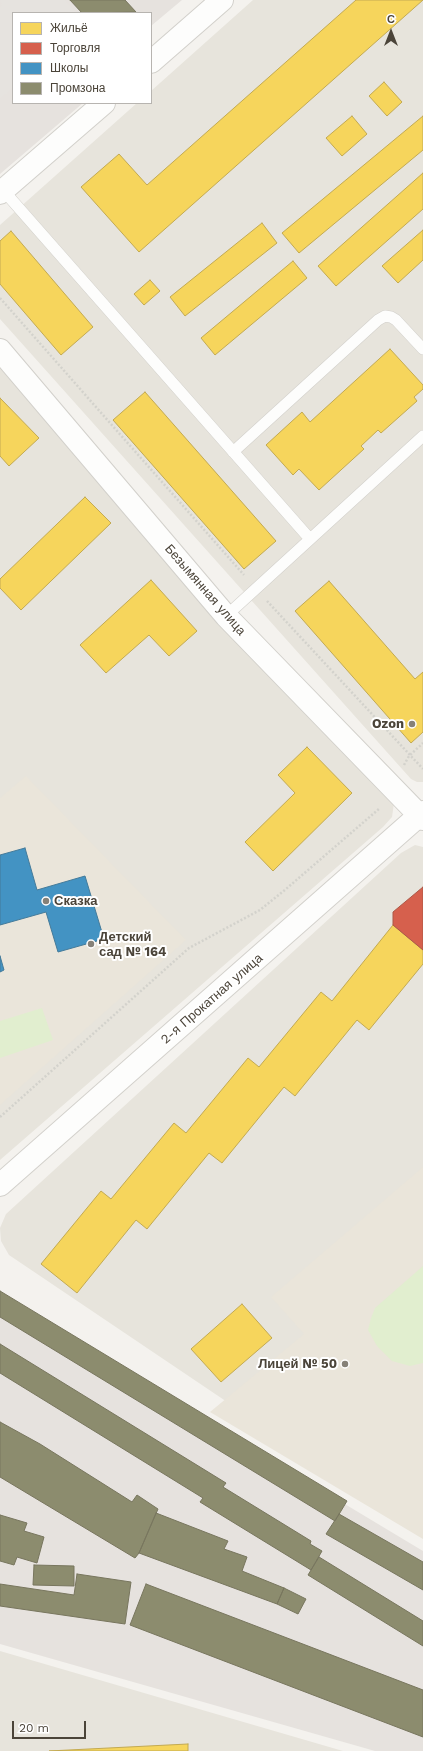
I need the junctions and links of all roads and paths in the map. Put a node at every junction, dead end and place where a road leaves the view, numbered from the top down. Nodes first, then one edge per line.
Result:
1 (222, 0) edge
2 (152, 61) edge
3 (103, 104) edge
4 (2, 192) edge
5 (0, 298) edge
6 (423, 349) edge
7 (0, 350) edge
8 (423, 436) edge
9 (234, 452) junction
10 (310, 539) junction
11 (256, 588) junction
12 (226, 616) junction
13 (423, 743) edge
14 (409, 756) junction
15 (423, 769) edge
16 (392, 787) junction
17 (422, 815) edge
18 (0, 1117) edge
19 (0, 1185) edge

1 - 2 street
3 - 4 street
4 - 9 lane
5 - 11 path
6 - 9 lane
7 - 12 street, Безымянная улица
8 - 10 lane
9 - 10 lane
10 - 11 lane
11 - 12 lane
11 - 14 path
12 - 16 street, Безымянная улица
13 - 14 path
14 - 15 path
14 - 16 path
16 - 17 street, Безымянная улица
16 - 18 path
17 - 19 street, 2-я Прокатная улица

